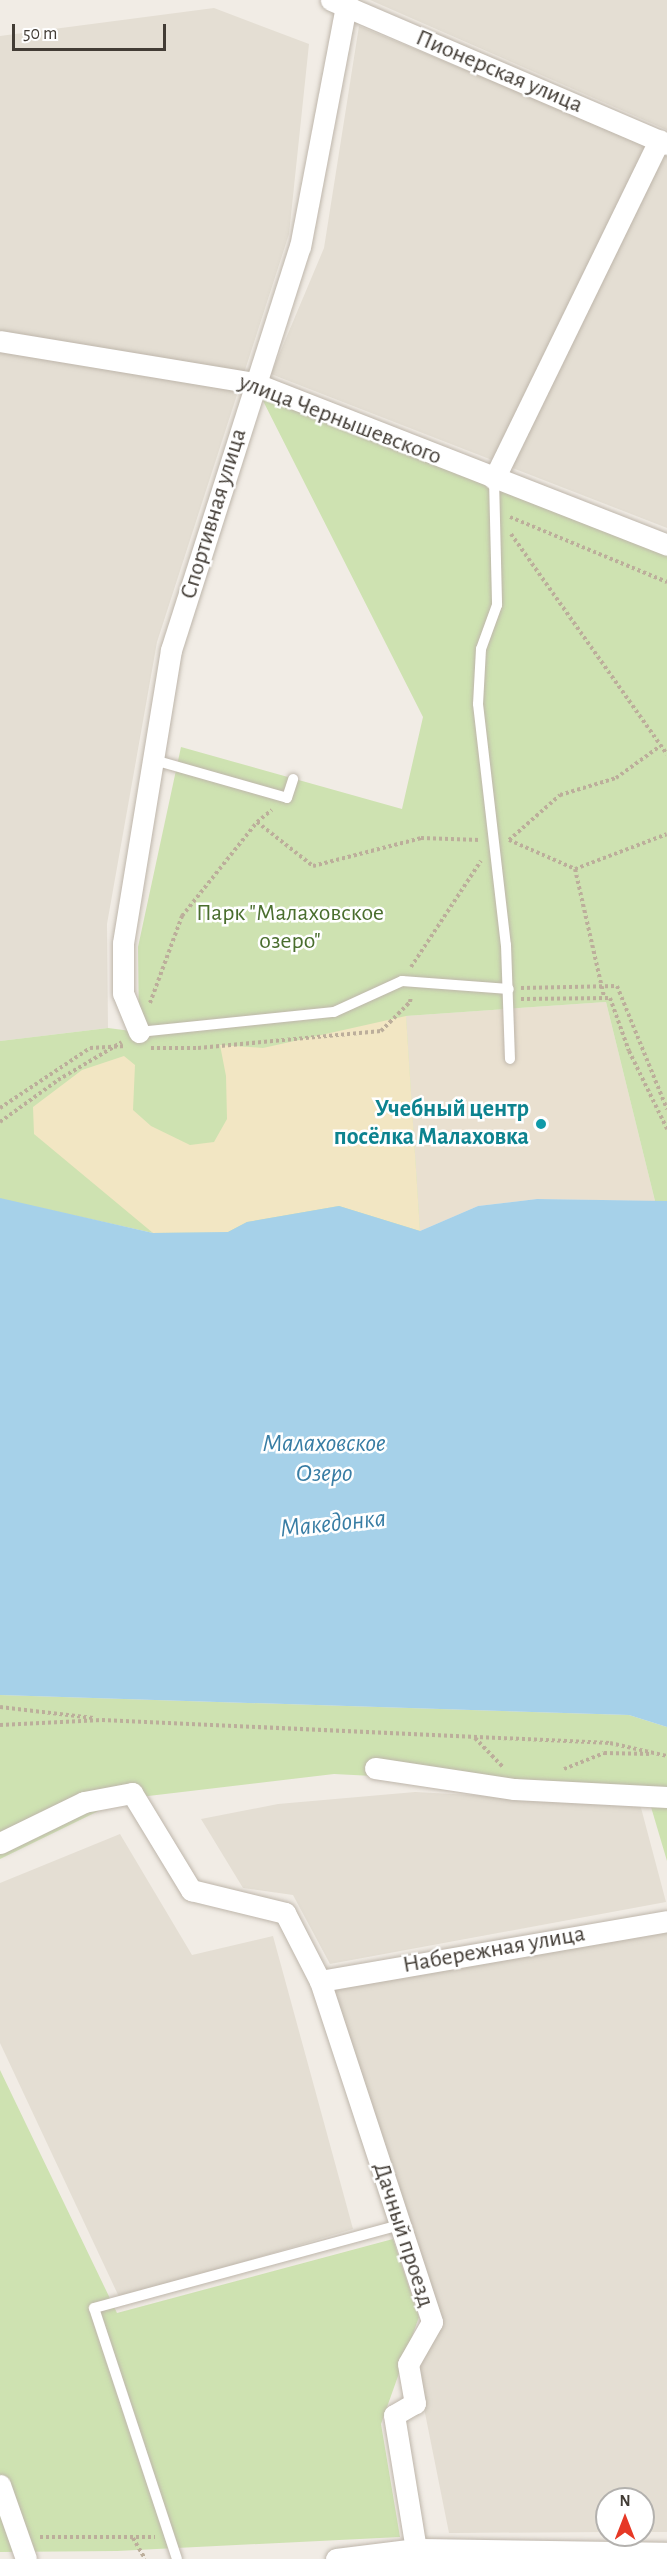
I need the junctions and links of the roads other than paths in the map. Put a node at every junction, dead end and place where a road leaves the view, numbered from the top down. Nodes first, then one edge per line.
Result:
1 (341, 2) edge
2 (663, 142) edge
3 (0, 341) edge
4 (254, 383) junction
5 (494, 479) junction
6 (667, 545) edge
7 (154, 760) junction
8 (293, 778) dead end
9 (509, 995) junction
10 (142, 1042) joint
11 (510, 1059) dead end
12 (375, 1768) dead end
13 (667, 1797) edge
14 (0, 1843) edge
15 (667, 1921) edge
16 (320, 1981) junction
17 (400, 2225) junction
18 (0, 2485) edge
19 (416, 2549) junction
20 (667, 2553) edge
21 (620, 2555) edge
22 (26, 2559) edge
23 (177, 2559) edge
24 (336, 2559) edge

1 - 2 street, Пионерская улица
1 - 4 street, Спортивная улица
2 - 5 street
3 - 4 street, улица Чернышевского
4 - 5 street, улица Чернышевского
4 - 7 street, Спортивная улица
5 - 6 street, улица Чернышевского
5 - 9 lane
7 - 8 lane
7 - 10 street, Спортивная улица
9 - 10 lane
9 - 11 lane
12 - 13 street
14 - 16 street, Дачный проезд
15 - 16 street, Набережная улица
16 - 17 street, Дачный проезд
17 - 19 street, Дачный проезд
17 - 23 lane
18 - 22 street
19 - 21 street
19 - 24 street
20 - 21 street

